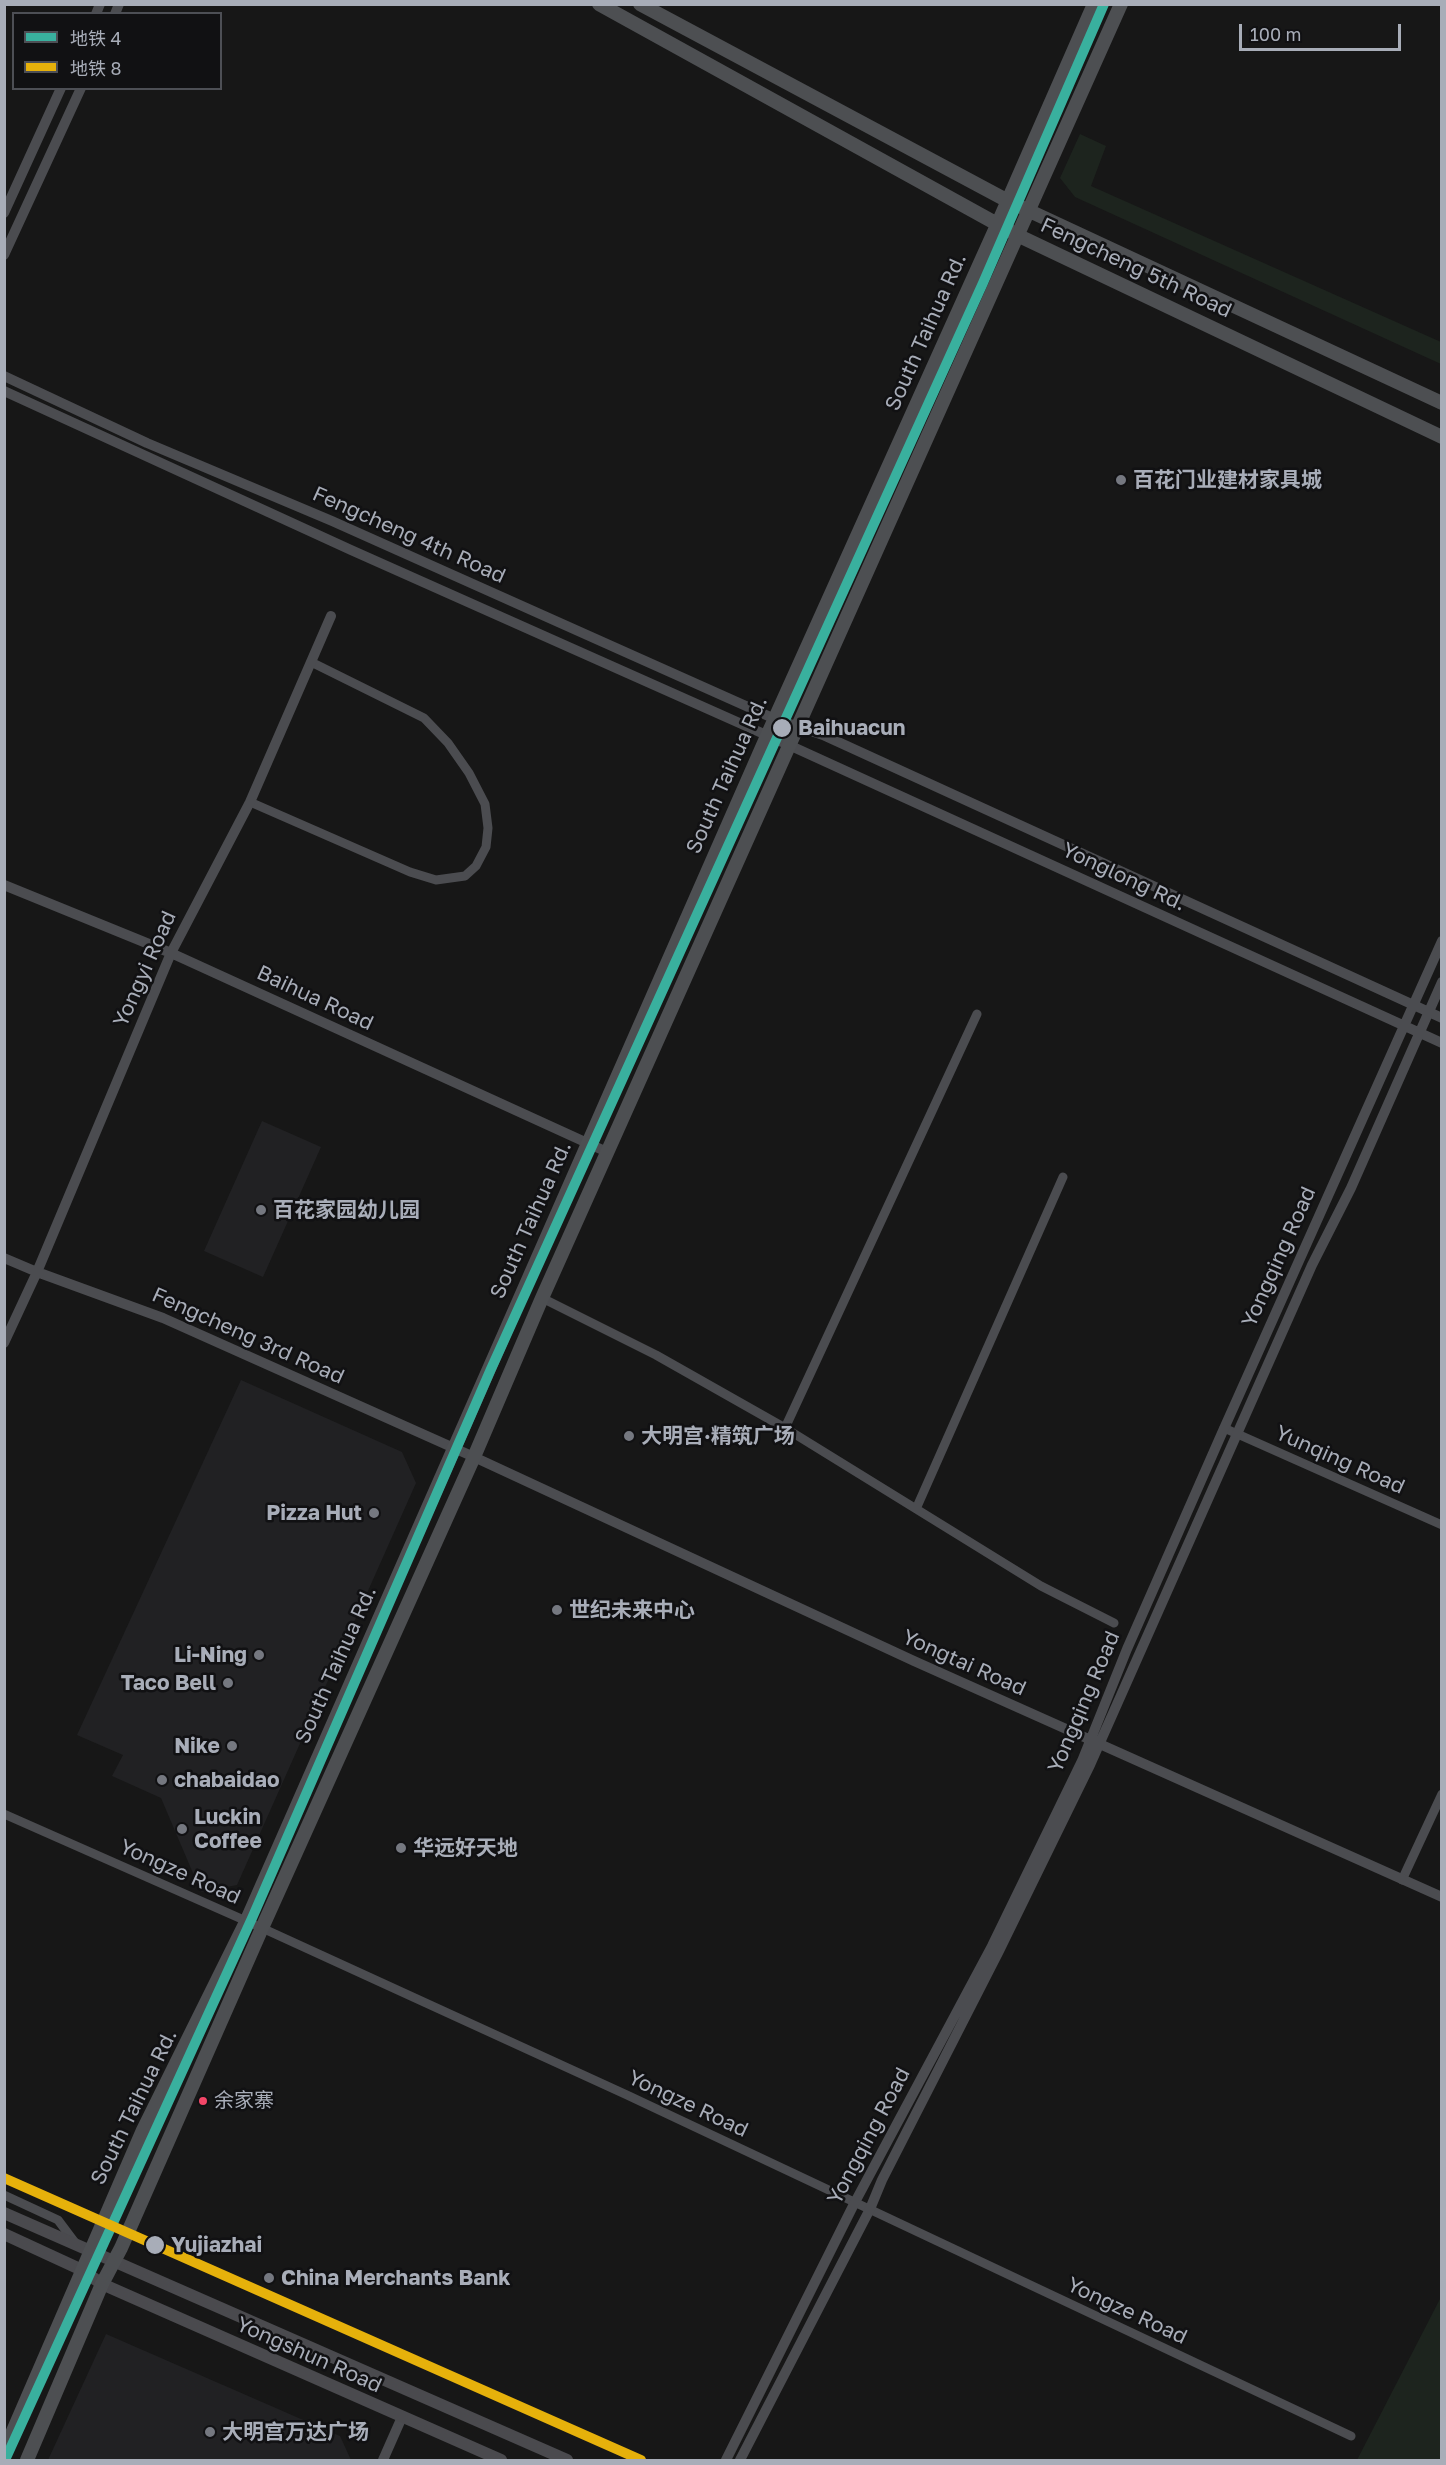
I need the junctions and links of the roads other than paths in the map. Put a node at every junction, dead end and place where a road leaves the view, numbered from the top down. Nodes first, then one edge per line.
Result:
1 (599, 4) edge
2 (640, 4) edge
3 (1094, 4) edge
4 (1121, 4) edge
5 (60, 90) edge
6 (80, 90) edge
7 (1008, 201) junction
8 (1030, 210) junction
9 (4, 213) edge
10 (998, 223) junction
11 (1017, 235) junction
12 (4, 255) edge
13 (4, 376) edge
14 (4, 391) edge
15 (1442, 403) edge
16 (1442, 437) edge
17 (331, 616) dead end
18 (311, 662) junction
19 (775, 719) junction
20 (799, 726) junction
21 (766, 736) junction
22 (791, 746) junction
23 (250, 802) junction
24 (4, 885) edge
25 (1442, 941) edge
26 (171, 953) junction
27 (1442, 982) edge
28 (1413, 1005) junction
29 (1428, 1012) junction
30 (977, 1014) dead end
31 (1442, 1018) edge
32 (1404, 1026) junction
33 (1419, 1033) junction
34 (1442, 1043) edge
35 (588, 1144) junction
36 (607, 1152) junction
37 (1064, 1177) dead end
38 (4, 1258) edge
39 (37, 1272) junction
40 (542, 1298) junction
41 (4, 1343) edge
42 (785, 1428) junction
43 (1224, 1428) junction
44 (1237, 1434) junction
45 (454, 1448) junction
46 (474, 1457) junction
47 (916, 1509) junction
48 (1442, 1525) edge
49 (1114, 1623) dead end
50 (1094, 1743) junction
51 (1442, 1794) edge
52 (4, 1814) edge
53 (1402, 1880) junction
54 (1442, 1897) edge
55 (246, 1922) junction
56 (262, 1928) junction
57 (4, 2195) edge
58 (854, 2204) junction
59 (869, 2211) junction
60 (4, 2213) edge
61 (4, 2234) edge
62 (83, 2249) junction
63 (114, 2262) junction
64 (82, 2270) junction
65 (102, 2284) junction
66 (402, 2417) junction
67 (1351, 2436) dead end
68 (5, 2451) edge
69 (27, 2460) edge
70 (382, 2460) edge
71 (501, 2460) edge
72 (567, 2460) edge
73 (726, 2460) edge
74 (740, 2460) edge

1 - 10 main road, Fengcheng 5th Road
2 - 7 main road, Fengcheng 5th Road
3 - 7 main road, South Taihua Rd.
4 - 8 main road, South Taihua Rd.
5 - 9 street
6 - 12 street
7 - 8 main road, Fengcheng 5th Road
7 - 10 main road, South Taihua Rd.
8 - 11 main road, South Taihua Rd.
8 - 15 main road, Fengcheng 5th Road
10 - 11 main road, Fengcheng 5th Road
10 - 19 main road, South Taihua Rd.
11 - 16 main road, Fengcheng 5th Road
11 - 20 main road, South Taihua Rd.
13 - 19 street, Fengcheng 4th Road
14 - 21 street, Fengcheng 4th Road
17 - 18 street, Yongyi Road
18 - 23 street, Yongyi Road
18 - 23 street
19 - 20 street, Fengcheng 4th Road
19 - 21 main road, South Taihua Rd.
20 - 22 main road, South Taihua Rd.
20 - 28 street, Yonglong Rd.
21 - 22 street, Fengcheng 4th Road
21 - 35 main road, South Taihua Rd.
22 - 32 street, Yonglong Rd.
22 - 36 main road, South Taihua Rd.
23 - 26 street, Yongyi Road
24 - 26 street, Baihua Road
25 - 28 street, Yongqing Road
26 - 35 street, Baihua Road
26 - 39 street, Yongyi Road
27 - 29 street, Yongqing Road
28 - 29 street, Yonglong Rd.
28 - 32 street, Yongqing Road
29 - 31 street, Yonglong Rd.
29 - 33 street, Yongqing Road
30 - 42 street
32 - 33 street, Yonglong Rd.
32 - 43 street, Yongqing Road
33 - 34 street, Yonglong Rd.
33 - 44 street, Yongqing Road
35 - 36 street, Baihua Road
35 - 45 main road, South Taihua Rd.
36 - 40 main road, South Taihua Rd.
37 - 47 street
38 - 39 street, Fengcheng 3rd Road
39 - 41 street, Yongyi Road
39 - 45 street, Fengcheng 3rd Road
40 - 42 street
40 - 46 main road, South Taihua Rd.
42 - 47 street
43 - 44 street, Yunqing Road
43 - 50 street, Yongqing Road
44 - 48 street, Yunqing Road
44 - 50 street, Yongqing Road
45 - 46 street, Fengcheng 3rd Road
45 - 55 main road, South Taihua Rd.
46 - 50 street, Yongtai Road
46 - 56 main road, South Taihua Rd.
47 - 49 street
50 - 53 street, Yongtai Road
50 - 58 street, Yongqing Road
50 - 59 street, Yongqing Road
51 - 53 street
52 - 55 street, Yongze Road
53 - 54 street, Yongtai Road
55 - 56 street, Yongze Road
55 - 62 main road, South Taihua Rd.
56 - 58 street, Yongze Road
56 - 63 main road, South Taihua Rd.
57 - 62 street
58 - 59 street, Yongze Road
58 - 73 street, Yongqing Road
59 - 67 street, Yongze Road
59 - 74 street, Yongqing Road
60 - 62 main road, Yongshun Road
61 - 64 main road, Yongshun Road
62 - 63 main road, Yongshun Road
62 - 64 main road, South Taihua Rd.
63 - 65 main road, South Taihua Rd.
63 - 72 main road, Yongshun Road
64 - 65 main road, Yongshun Road
64 - 68 main road, South Taihua Rd.
65 - 66 main road, Yongshun Road
65 - 69 main road, South Taihua Rd.
66 - 70 street
66 - 71 main road, Yongshun Road

